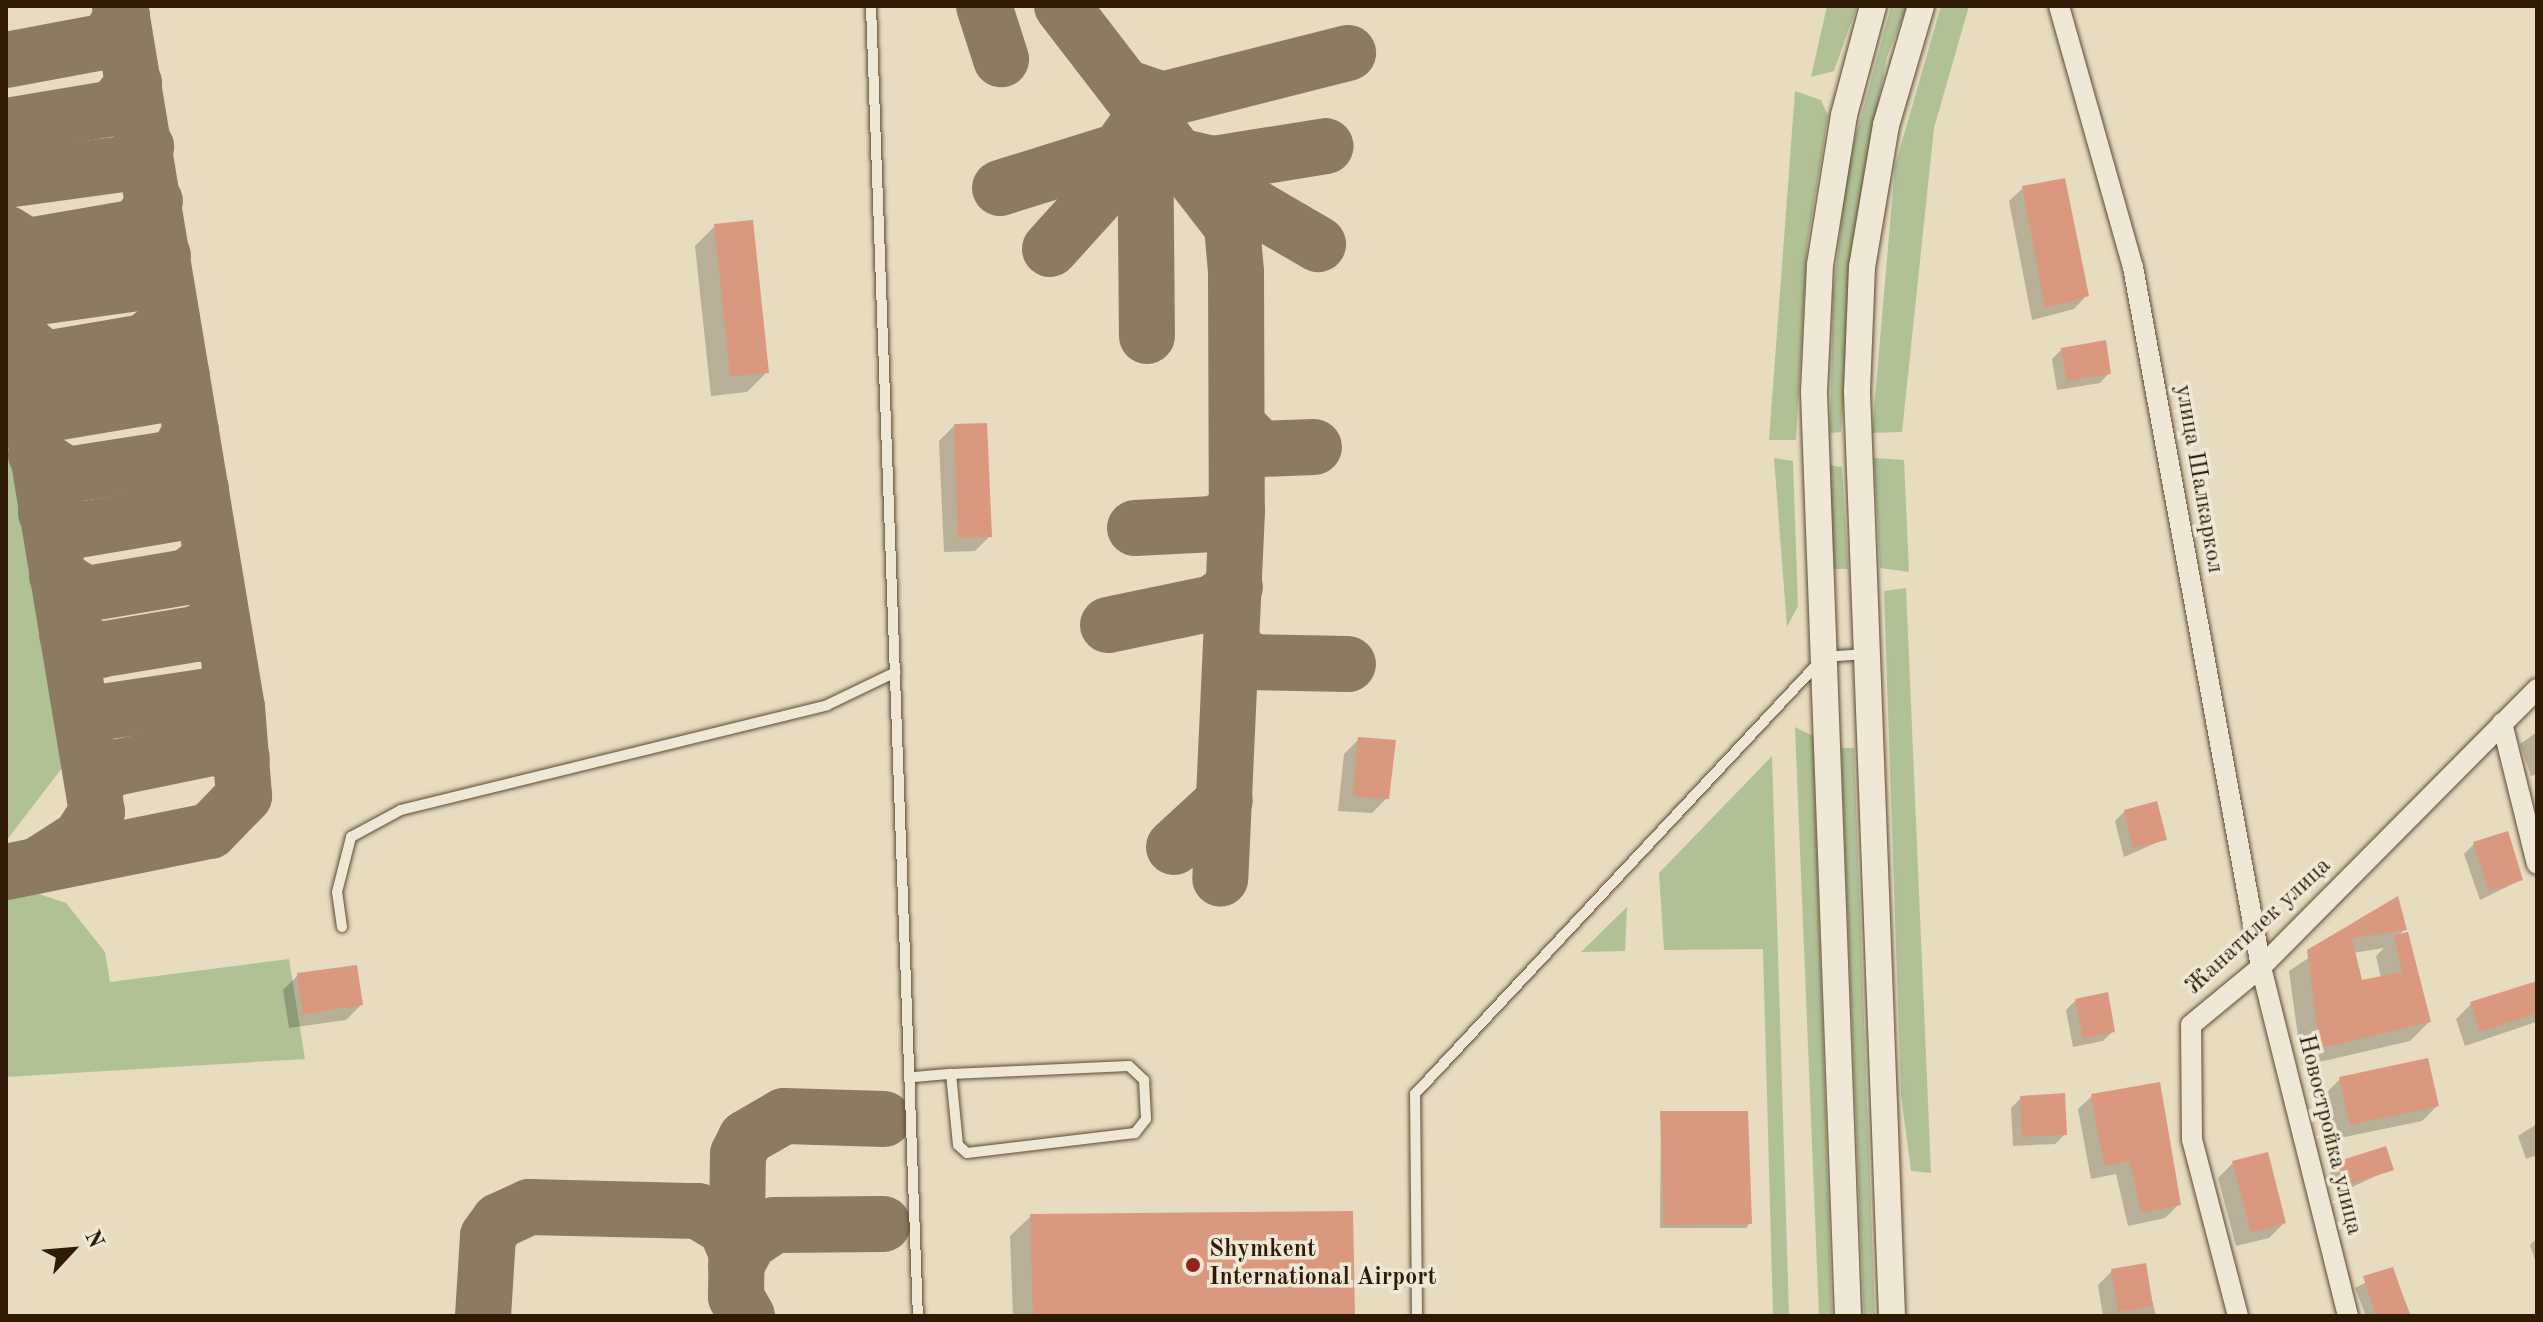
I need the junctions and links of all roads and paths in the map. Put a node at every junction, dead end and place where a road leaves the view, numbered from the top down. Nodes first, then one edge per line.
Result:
1 (871, 6) edge
2 (1873, 6) edge
3 (1921, 6) edge
4 (2059, 6) edge
5 (1867, 653) junction
6 (1824, 657) junction
7 (896, 672) junction
8 (2537, 689) edge
9 (2502, 723) junction
10 (2537, 864) edge
11 (342, 927) dead end
12 (2261, 967) junction
13 (951, 1074) junction
14 (914, 1077) junction
15 (918, 1316) edge
16 (1417, 1316) edge
17 (1848, 1316) edge
18 (1892, 1316) edge
19 (2238, 1316) edge
20 (2348, 1316) edge

1 - 7 lane
2 - 6 street
3 - 5 street
4 - 12 street, улица Шалкаркол
5 - 6 lane
5 - 18 street
6 - 16 lane
6 - 17 street
7 - 11 lane
7 - 14 lane
8 - 9 street, Жанатилек улица
9 - 10 street
9 - 12 street, Жанатилек улица
12 - 19 street, Жанатилек улица
12 - 20 street, Новостройка улица
13 - 13 lane
13 - 14 lane
14 - 15 lane

